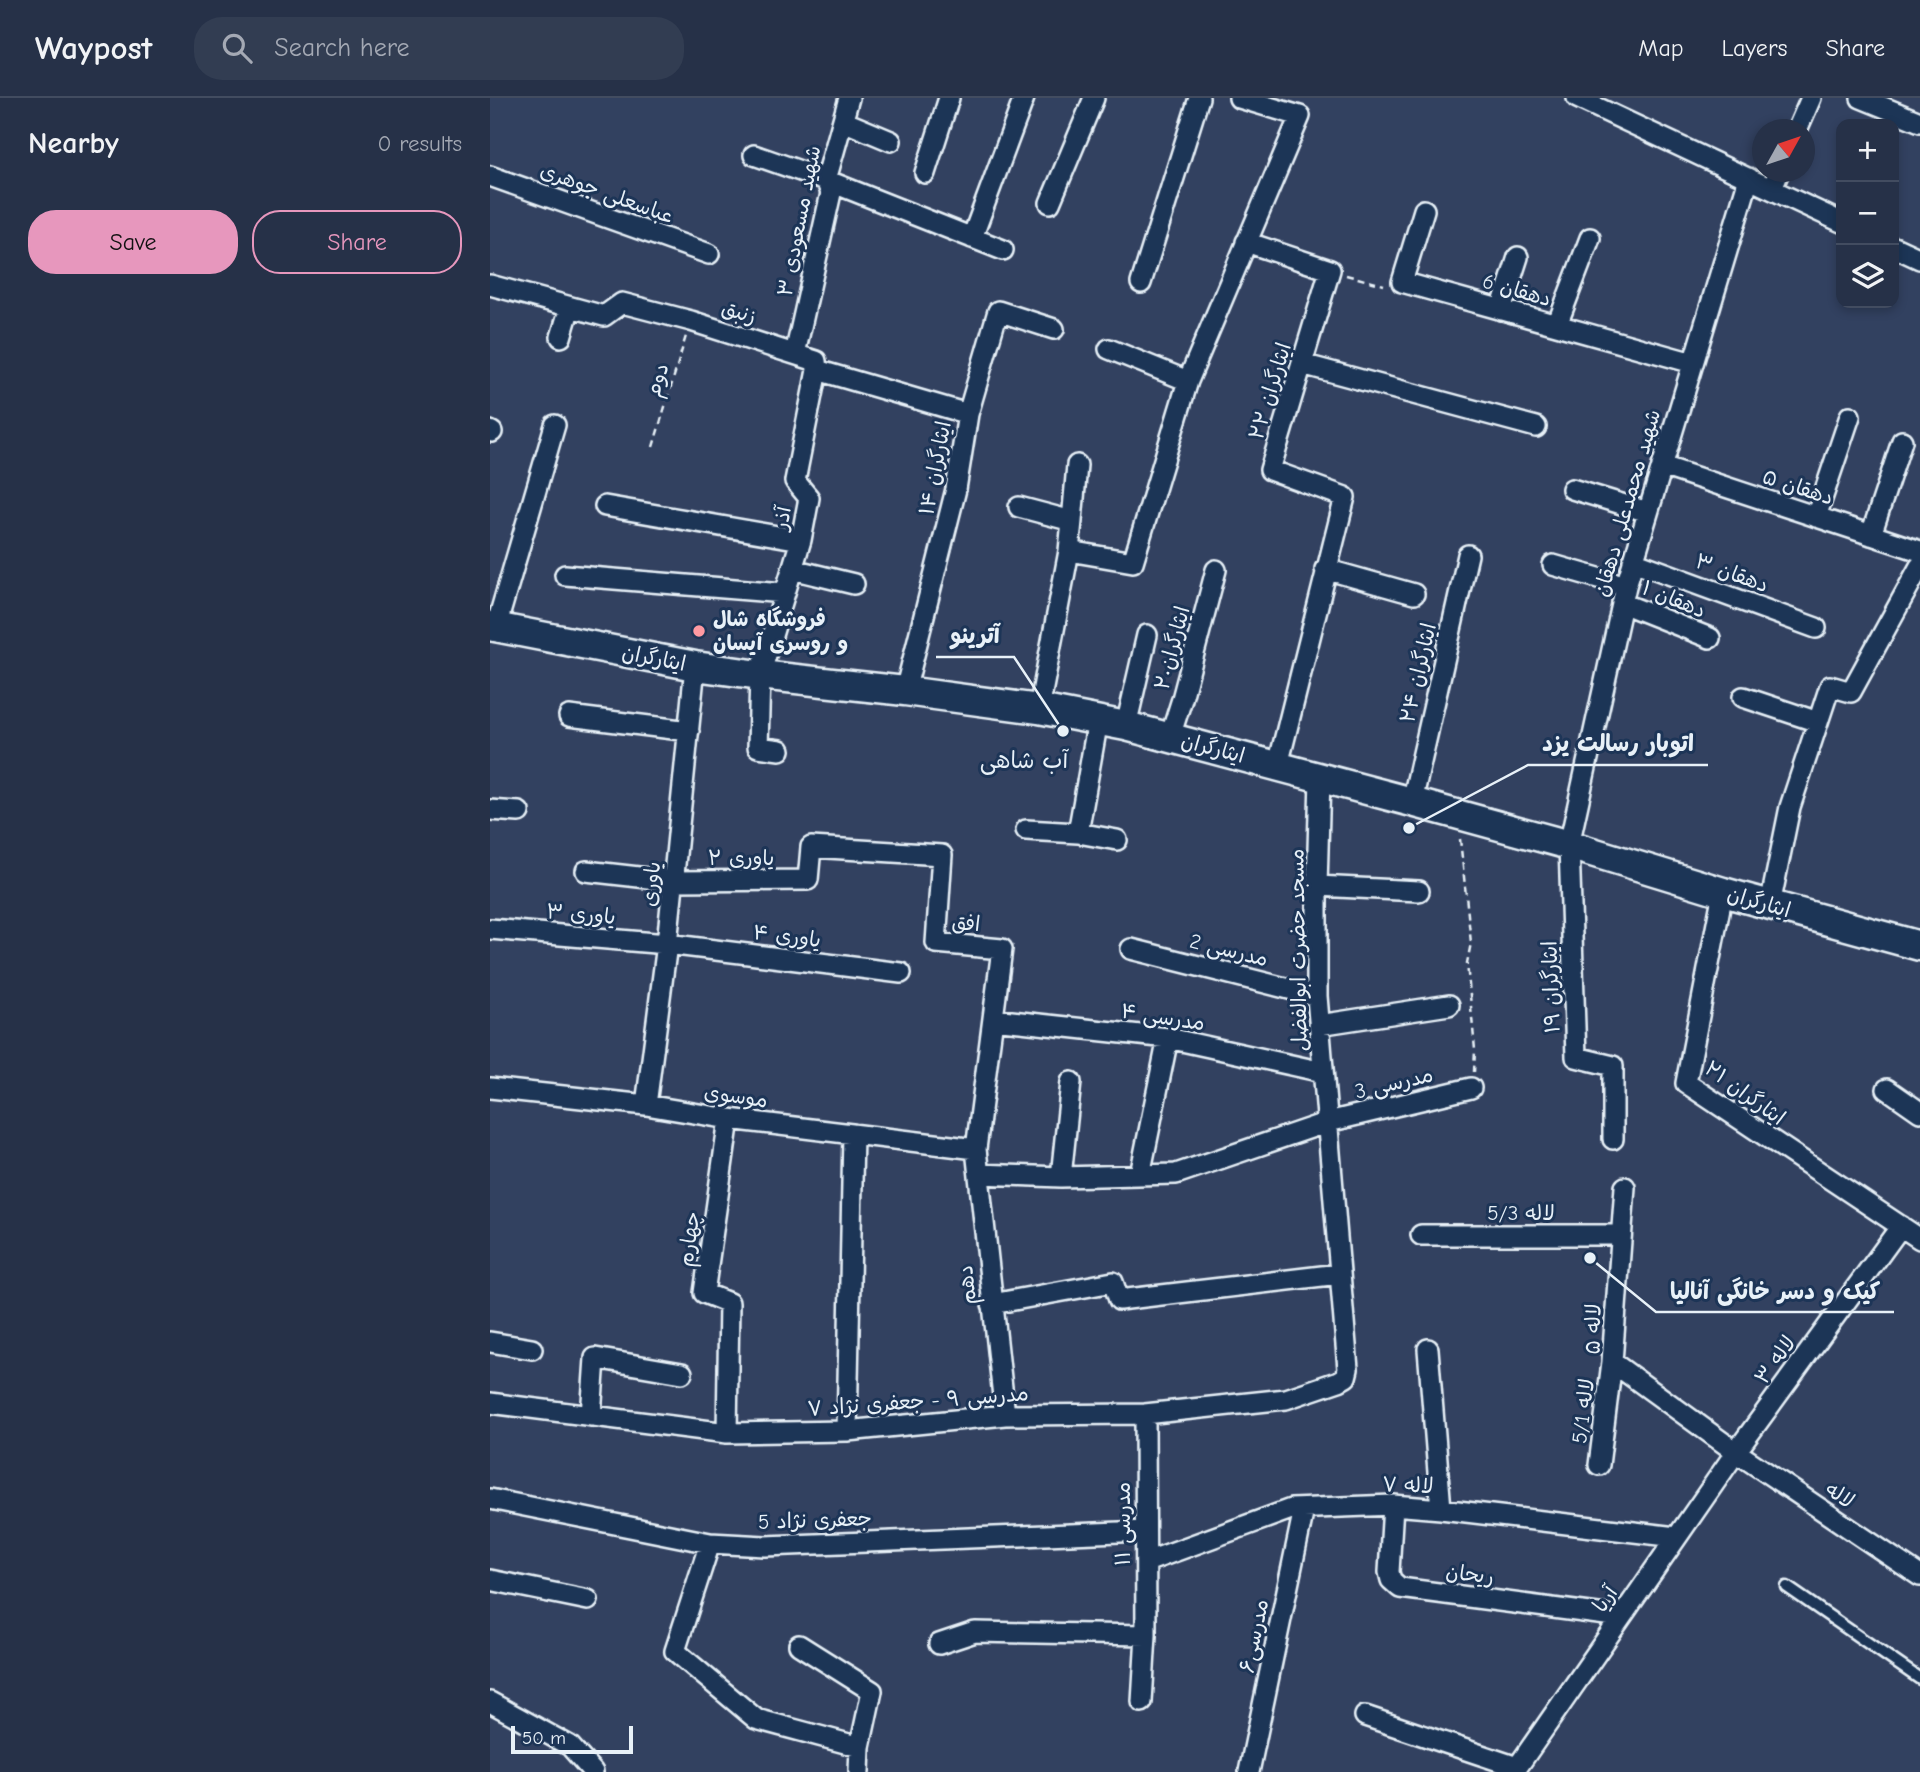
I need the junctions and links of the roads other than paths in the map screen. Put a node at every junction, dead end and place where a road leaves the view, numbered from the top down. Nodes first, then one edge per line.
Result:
1 (849, 98) edge
2 (949, 98) edge
3 (1024, 98) edge
4 (1094, 98) edge
5 (1199, 98) edge
6 (1239, 98) edge
7 (1577, 98) edge
8 (1811, 98) edge
9 (1861, 98) edge
10 (1270, 102) edge
11 (1802, 119) edge
12 (843, 121) junction
13 (1920, 122) edge
14 (891, 141) dead end
15 (754, 155) dead end
16 (925, 173) dead end
17 (490, 176) edge
18 (1749, 178) junction
19 (1752, 178) edge
20 (826, 180) junction
21 (1778, 182) edge
22 (1050, 203) dead end
23 (1424, 210) dead end
24 (1836, 219) edge
25 (972, 238) junction
26 (1590, 238) dead end
27 (1246, 242) junction
28 (1899, 249) edge
29 (1003, 250) dead end
30 (709, 254) dead end
31 (1518, 257) dead end
32 (1920, 259) edge
33 (1141, 283) dead end
34 (490, 285) edge
35 (570, 307) junction
36 (1501, 310) junction
37 (1557, 325) junction
38 (1054, 328) dead end
39 (561, 337) dead end
40 (1109, 349) dead end
41 (795, 354) junction
42 (1693, 363) junction
43 (1301, 364) junction
44 (817, 370) junction
45 (1188, 381) junction
46 (968, 414) junction
47 (1850, 416) dead end
48 (555, 425) dead end
49 (1536, 427) dead end
50 (1902, 441) dead end
51 (1077, 465) dead end
52 (1662, 466) junction
53 (1572, 489) dead end
54 (605, 506) dead end
55 (1019, 507) dead end
56 (1648, 512) junction
57 (1816, 517) junction
58 (1072, 521) junction
59 (1871, 535) junction
60 (801, 540) junction
61 (1069, 551) junction
62 (1920, 551) edge
63 (1468, 555) dead end
64 (1633, 561) junction
65 (1553, 565) dead end
66 (1920, 566) edge
67 (792, 569) junction
68 (1325, 569) junction
69 (1216, 570) dead end
70 (565, 575) dead end
71 (854, 584) dead end
72 (1914, 589) edge
73 (784, 593) junction
74 (1414, 594) dead end
75 (1624, 594) junction
76 (493, 626) edge
77 (1816, 628) dead end
78 (1147, 635) dead end
79 (1710, 638) dead end
80 (695, 666) junction
81 (760, 675) junction
82 (905, 691) junction
83 (1743, 697) dead end
84 (1039, 709) junction
85 (569, 716) dead end
86 (1098, 720) junction
87 (1818, 722) junction
88 (1126, 726) junction
89 (689, 732) junction
90 (1170, 737) junction
91 (780, 750) dead end
92 (1278, 765) junction
93 (1320, 777) junction
94 (1412, 802) junction
95 (490, 810) edge
96 (519, 812) dead end
97 (1026, 830) dead end
98 (1078, 833) junction
99 (1117, 841) dead end
100 (1569, 845) junction
101 (586, 871) dead end
102 (808, 880) joint
103 (674, 881) junction
104 (1317, 886) junction
105 (1419, 891) dead end
106 (1723, 892) junction
107 (1770, 905) junction
108 (490, 929) edge
109 (667, 944) junction
110 (1920, 946) edge
111 (1131, 949) dead end
112 (901, 973) dead end
113 (1317, 996) junction
114 (1449, 1005) dead end
115 (993, 1018) junction
116 (1319, 1025) junction
117 (1168, 1038) junction
118 (1323, 1072) junction
119 (1071, 1082) dead end
120 (490, 1088) edge
121 (1471, 1088) road end
122 (1887, 1089) dead end
123 (646, 1105) junction
124 (1920, 1112) edge
125 (729, 1119) junction
126 (1328, 1122) junction
127 (853, 1134) junction
128 (1613, 1139) dead end
129 (976, 1149) junction
130 (979, 1174) junction
131 (1140, 1175) junction
132 (1061, 1177) junction
133 (1625, 1187) dead end
134 (1901, 1226) junction
135 (1421, 1235) dead end
136 (1621, 1235) junction
137 (1920, 1239) edge
138 (1339, 1274) junction
139 (992, 1304) junction
140 (490, 1342) edge
141 (533, 1349) dead end
142 (1428, 1349) dead end
143 (1612, 1362) junction
144 (682, 1373) dead end
145 (1346, 1377) joint
146 (490, 1403) edge
147 (1145, 1414) junction
148 (1006, 1415) junction
149 (591, 1416) junction
150 (847, 1432) junction
151 (727, 1433) junction
152 (1735, 1452) junction
153 (1599, 1465) dead end
154 (490, 1499) edge
155 (1393, 1505) junction
156 (1304, 1509) junction
157 (1441, 1509) junction
158 (1146, 1531) junction
159 (1676, 1537) junction
160 (710, 1543) junction
161 (1146, 1562) junction
162 (1920, 1576) edge
163 (490, 1580) edge
164 (1787, 1587) dead end
165 (588, 1600) dead end
166 (1621, 1617) junction
167 (1146, 1635) junction
168 (939, 1644) dead end
169 (799, 1645) dead end
170 (1920, 1679) edge
171 (490, 1702) edge
172 (1142, 1702) dead end
173 (1365, 1716) dead end
174 (860, 1747) junction
175 (1515, 1769) edge
176 (593, 1772) edge
177 (859, 1772) edge
178 (1249, 1772) edge

1 - 12 street, شهید مسعودی ۳
2 - 16 street
3 - 25 street
4 - 22 street
5 - 33 street
6 - 10 street
7 - 18 street
8 - 11 street
9 - 13 street
10 - 27 street
12 - 14 street
12 - 20 street, شهید مسعودی ۳
15 - 20 street
17 - 30 street, عباسعلی جوهری
18 - 19 street
18 - 42 street, شهید محمدعلی دهقان
20 - 25 street
20 - 41 street, شهید مسعودی ۳
21 - 24 street
23 - 36 street, دهقان 6
25 - 29 street
26 - 37 street
27 - 43 street, ایثارگران ۲۲
27 - 45 street
28 - 32 street
31 - 36 street
34 - 35 street, زنبق
35 - 39 street
35 - 41 street, زنبق
36 - 37 street, دهقان 6
37 - 42 street, دهقان 6
38 - 46 street, ایثارگران ۱۴
40 - 45 street
41 - 44 street, زنبق
42 - 52 street, شهید محمدعلی دهقان
43 - 49 street
43 - 68 street, ایثارگران ۲۲
44 - 46 street, زنبق
44 - 60 street, آذر
45 - 61 street
46 - 82 street, ایثارگران ۱۴
47 - 57 street
48 - 76 street
50 - 59 street
51 - 58 street
52 - 56 street, شهید محمدعلی دهقان
52 - 57 street, دهقان ۵
53 - 56 street
54 - 60 street
55 - 58 street
56 - 64 street, شهید محمدعلی دهقان
57 - 59 street, دهقان ۵
58 - 61 street
59 - 62 street, دهقان ۵
60 - 67 street, آذر
61 - 84 street
63 - 94 street, ایثارگران ۲۴
64 - 75 street, شهید محمدعلی دهقان
64 - 77 street, دهقان ۳
65 - 75 street, دهقان ۱
66 - 72 street
67 - 71 street
67 - 73 street, آذر
68 - 74 street
68 - 92 street, ایثارگران ۲۲
69 - 90 street, ۲۰ایثارگران
70 - 73 street
72 - 87 street
73 - 81 street, آذر
75 - 79 street, دهقان ۱
75 - 100 street, شهید محمدعلی دهقان
76 - 80 main road, ایثارگران
78 - 88 street
80 - 81 main road, ایثارگران
80 - 89 street, یاوری
81 - 82 main road, ایثارگران
81 - 91 street, آذر
82 - 84 main road, ایثارگران
83 - 87 street
84 - 86 main road, ایثارگران
85 - 89 street
86 - 88 main road, ایثارگران
86 - 98 street
87 - 107 street
88 - 90 main road, ایثارگران
89 - 103 street, یاوری
90 - 92 main road, ایثارگران
92 - 93 main road, ایثارگران
93 - 94 main road, ایثارگران
93 - 104 street, مسجد حضرت ابوالفضل
94 - 100 main road, ایثارگران
95 - 96 street
97 - 98 street
98 - 99 street
100 - 106 main road, ایثارگران
100 - 128 street, ایثارگران ۱‍۹
101 - 103 street, یاوری ۲
102 - 103 street, یاوری ۲
102 - 115 street, افق
103 - 109 street, یاوری
104 - 105 street
104 - 113 street, مسجد حضرت ابوالفضل
106 - 107 main road, ایثارگران
106 - 134 street, ایثارگران ۲۱
107 - 110 main road, ایثارگران
108 - 109 street, یاوری ۳
109 - 112 street, یاوری ۴
109 - 123 street, یاوری
111 - 113 street, مدرسی 2
113 - 116 street, مسجد حضرت ابوالفضل
114 - 116 street
115 - 117 street, مدرسی ۴
115 - 129 street, افق
116 - 118 street, مسجد حضرت ابوالفضل
117 - 118 street, مدرسی ۴
117 - 131 street
118 - 126 street, مسجد حضرت ابوالفضل
119 - 132 street
120 - 123 street, موسوی
121 - 126 street, مدرسی 3
122 - 124 street
123 - 125 street, موسوی
125 - 127 street, موسوی
125 - 151 street, چهارم
126 - 131 street
126 - 138 street, مسجد حضرت ابوالفضل
127 - 129 street, موسوی
127 - 150 street
129 - 130 street, دهم
130 - 132 street
130 - 139 street, دهم
131 - 132 street
133 - 136 street, لاله ۵
134 - 137 street
134 - 152 street, لاله ۳
135 - 136 street, لاله 5/3
136 - 143 street, لاله ۵
138 - 139 street
138 - 145 street, مسجد حضرت ابوالفضل
139 - 148 street, دهم
140 - 141 street
142 - 157 street
143 - 152 street, لاله ۵
143 - 153 street, لاله 5/1
144 - 149 street
145 - 147 street, مدرسی ۹ - جعفری نژاد ۷
146 - 149 street, مدرسی ۹ - جعفری نژاد ۷
147 - 148 street, مدرسی ۹ - جعفری نژاد ۷
147 - 158 street, مدرسی ۱۱
148 - 150 street, مدرسی ۹ - جعفری نژاد ۷
149 - 151 street, مدرسی ۹ - جعفری نژاد ۷
150 - 151 street, مدرسی ۹ - جعفری نژاد ۷
152 - 159 street, آریا
152 - 162 street, لاله
154 - 160 street, جعفری نژاد 5
155 - 156 street, لاله ۷
155 - 157 street, لاله ۷
155 - 166 street, ریحان
156 - 161 street, لاله ۷
156 - 178 street, مدرسی۶
157 - 159 street, لاله ۷
158 - 160 street, جعفری نژاد 5
158 - 161 street, مدرسی ۱۱
159 - 166 street, آریا
160 - 174 street
161 - 167 street, مدرسی ۱۱
163 - 165 street
164 - 170 lane
166 - 175 street, آریا
167 - 168 street
167 - 172 street, مدرسی ۱۱
169 - 174 street
171 - 176 street
173 - 175 street
174 - 177 street

